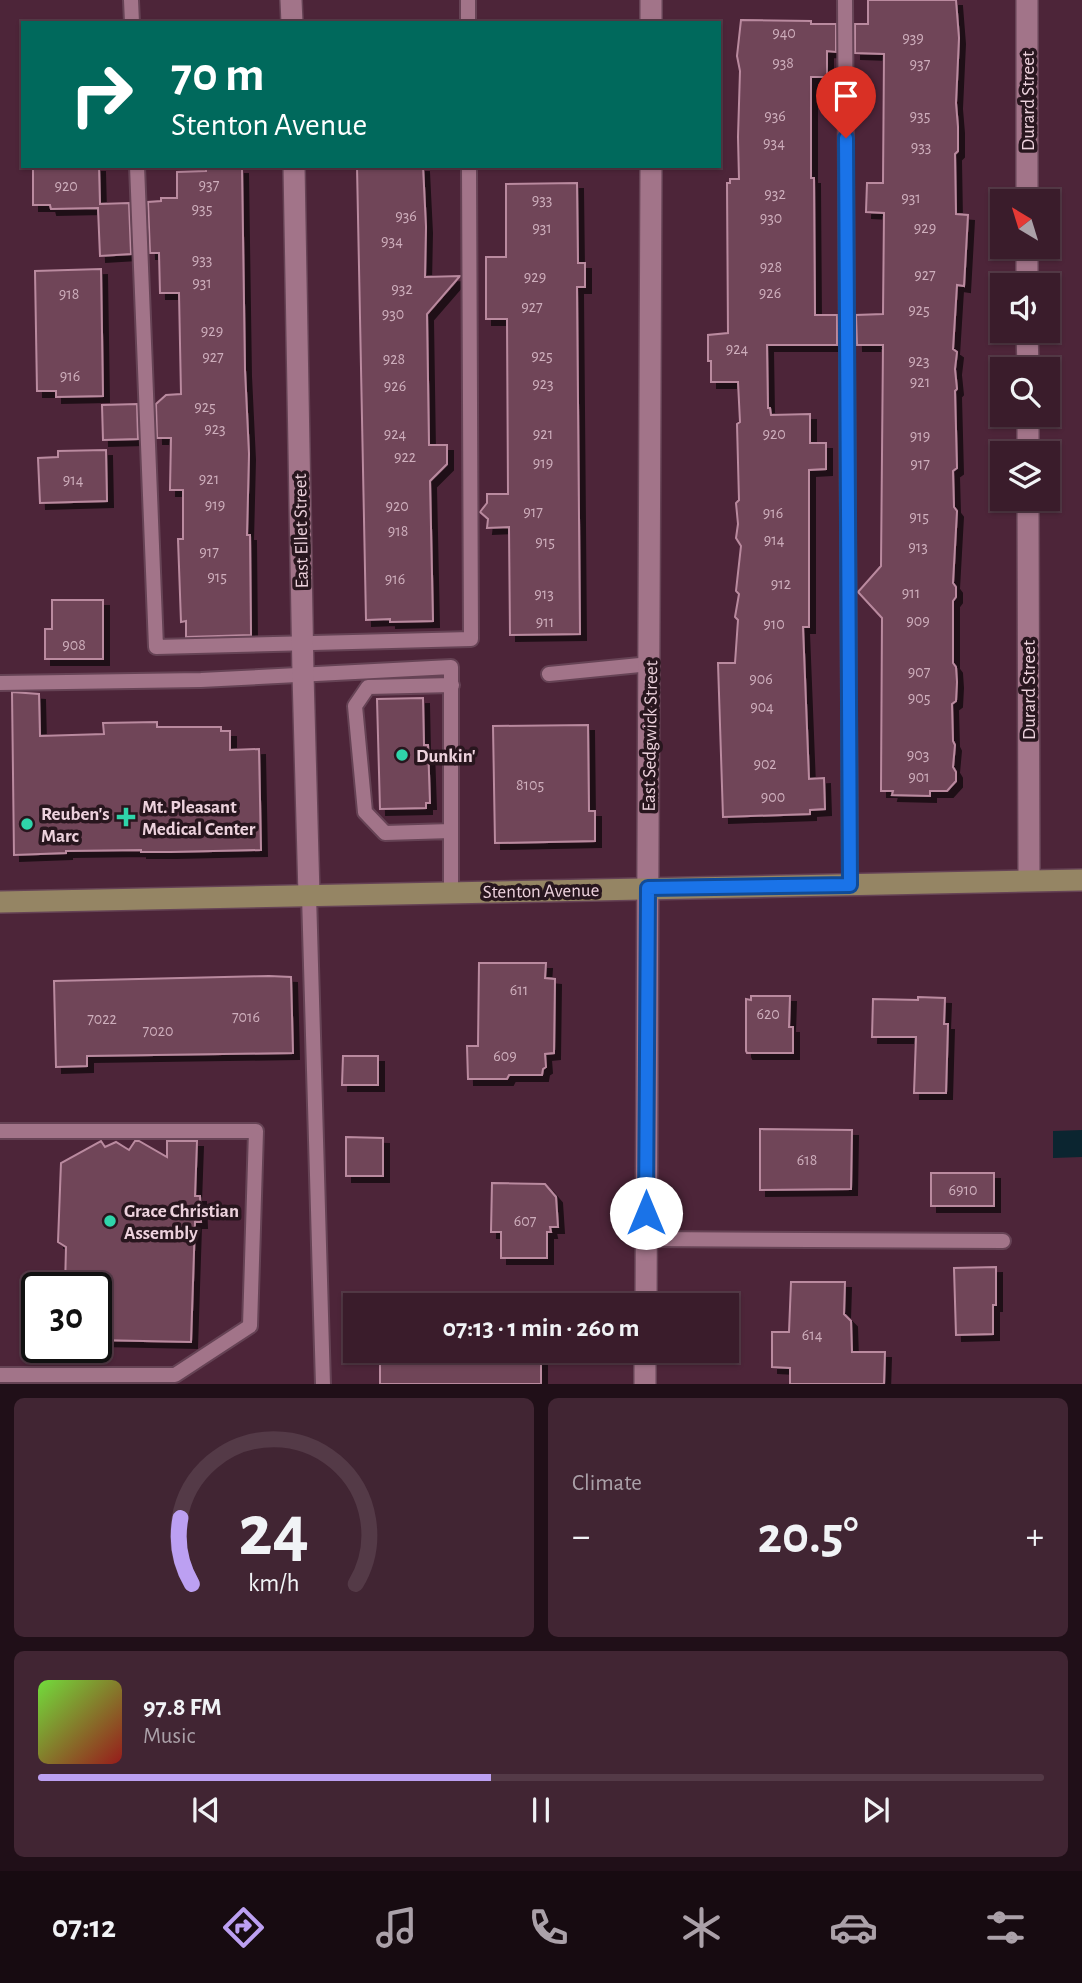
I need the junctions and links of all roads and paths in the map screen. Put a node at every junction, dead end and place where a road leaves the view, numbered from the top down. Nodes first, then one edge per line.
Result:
1 (131, 0) edge
2 (291, 0) edge
3 (468, 0) edge
4 (651, 0) edge
5 (845, 0) edge
6 (1027, 0) edge
7 (132, 21) edge
8 (292, 21) edge
9 (468, 21) edge
10 (651, 21) edge
11 (137, 168) edge
12 (294, 168) edge
13 (469, 168) edge
14 (651, 168) edge
15 (1027, 189) edge
16 (1028, 511) edge
17 (302, 643) junction
18 (650, 664) junction
19 (303, 674) junction
20 (549, 674) dead end
21 (0, 683) edge
22 (452, 685) junction
23 (451, 831) junction
24 (1029, 880) junction
25 (1082, 880) edge
26 (850, 885) junction
27 (648, 888) junction
28 (451, 892) junction
29 (309, 895) junction
30 (0, 902) edge
31 (0, 1130) edge
32 (646, 1239) junction
33 (1003, 1241) dead end
34 (646, 1293) edge
35 (645, 1363) edge
36 (0, 1375) edge
37 (323, 1384) edge
38 (645, 1384) edge

1 - 7 lane
2 - 8 street
3 - 9 lane
4 - 10 street
5 - 26 lane
6 - 15 street, Durard Street
11 - 17 lane
12 - 17 street, East Ellet Street
13 - 17 lane
14 - 18 street, East Sedgwick Street
16 - 24 street, Durard Street
17 - 19 street, East Ellet Street
18 - 20 lane
18 - 27 street, East Sedgwick Street
19 - 21 lane
19 - 22 lane
19 - 29 street, East Ellet Street
22 - 23 lane
22 - 23 lane
23 - 28 lane
24 - 25 main road, Stenton Avenue
24 - 26 main road, Stenton Avenue
26 - 27 main road, Stenton Avenue
27 - 28 main road, Stenton Avenue
27 - 32 street, East Sedgwick Street
28 - 29 main road, Stenton Avenue
29 - 30 main road, Stenton Avenue
29 - 37 lane
31 - 36 lane
32 - 33 lane
32 - 34 street, East Sedgwick Street
35 - 38 street

